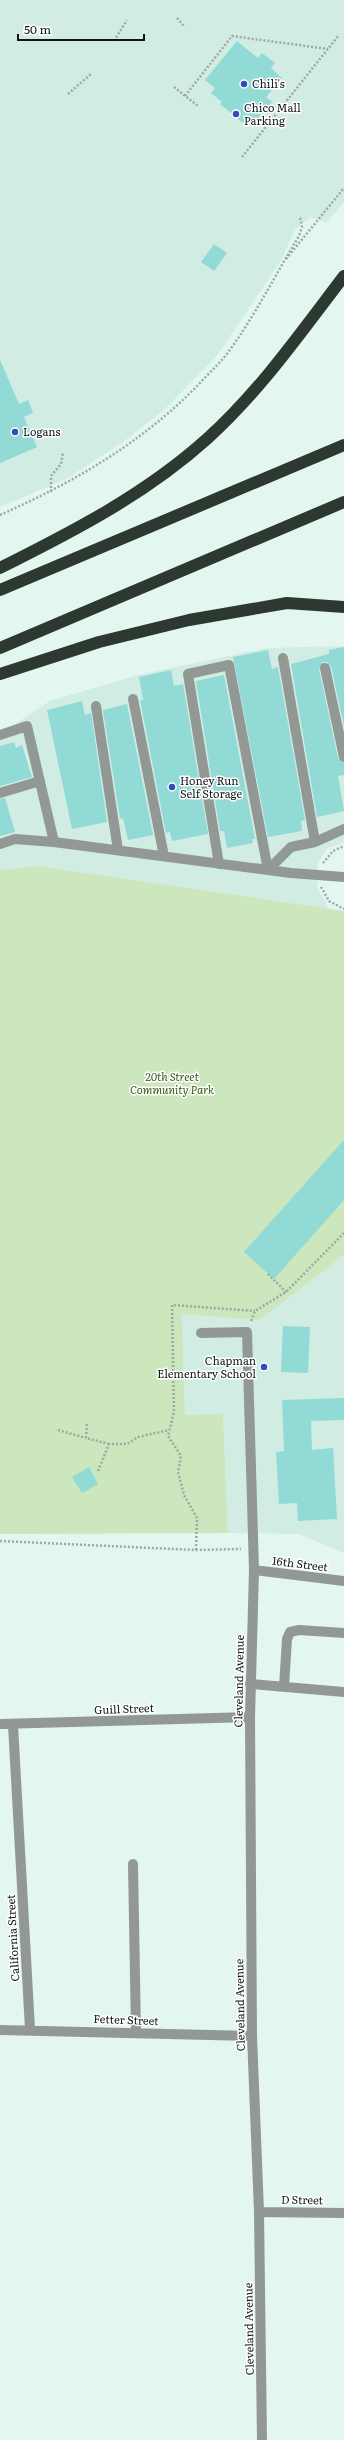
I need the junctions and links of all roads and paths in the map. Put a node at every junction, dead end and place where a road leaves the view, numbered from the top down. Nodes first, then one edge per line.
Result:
1 (177, 18) dead end
2 (127, 20) dead end
3 (184, 26) dead end
4 (339, 35) dead end
5 (114, 41) dead end
6 (328, 49) junction
7 (91, 74) dead end
8 (174, 87) dead end
9 (68, 94) dead end
10 (185, 96) junction
11 (198, 106) dead end
12 (242, 157) dead end
13 (344, 188) edge
14 (300, 217) dead end
15 (280, 267) junction
16 (344, 276) edge
17 (344, 445) edge
18 (63, 452) dead end
19 (51, 492) junction
20 (344, 502) edge
21 (0, 515) edge
22 (0, 568) edge
23 (0, 590) edge
24 (344, 607) edge
25 (0, 648) edge
26 (283, 658) dead end
27 (325, 668) dead end
28 (0, 674) edge
29 (133, 699) dead end
30 (96, 706) dead end
31 (0, 735) edge
32 (344, 757) edge
33 (40, 780) junction
34 (0, 793) edge
35 (344, 829) edge
36 (54, 842) junction
37 (315, 842) junction
38 (0, 844) edge
39 (118, 850) junction
40 (164, 856) junction
41 (219, 864) junction
42 (268, 870) junction
43 (344, 876) edge
44 (344, 1233) edge
45 (268, 1274) dead end
46 (286, 1292) junction
47 (201, 1333) dead end
48 (87, 1424) dead end
49 (58, 1430) dead end
50 (170, 1430) junction
51 (86, 1438) junction
52 (109, 1444) junction
53 (98, 1471) dead end
54 (0, 1541) edge
55 (253, 1549) junction
56 (196, 1550) junction
57 (254, 1570) junction
58 (344, 1581) edge
59 (344, 1633) edge
60 (250, 1684) junction
61 (284, 1687) junction
62 (344, 1692) edge
63 (250, 1717) junction
64 (0, 1724) edge
65 (13, 1725) junction
66 (133, 1864) dead end
67 (0, 2030) edge
68 (30, 2030) junction
69 (136, 2033) junction
70 (252, 2036) junction
71 (259, 2212) junction
72 (344, 2213) edge
73 (262, 2440) edge

1 - 3 path
2 - 5 path
4 - 6 path
6 - 10 path
6 - 12 path
7 - 9 path
8 - 10 path
10 - 11 path
13 - 15 path
14 - 15 path
15 - 19 path
16 - 22 highway
17 - 23 highway
18 - 19 path
19 - 21 path
20 - 25 highway
24 - 28 highway
26 - 37 street
27 - 32 street
29 - 40 street
30 - 39 street
31 - 33 street
33 - 34 street
33 - 36 street
35 - 37 street
36 - 38 street
36 - 39 street
37 - 42 street
39 - 40 street
40 - 41 street
41 - 42 street
41 - 42 street
42 - 43 street
44 - 46 path
45 - 46 path
46 - 50 path
47 - 55 street, Cleveland Avenue
48 - 51 path
49 - 51 path
50 - 52 path
50 - 56 path
51 - 52 path
52 - 53 path
54 - 56 path
55 - 56 path
55 - 57 street, Cleveland Avenue
57 - 58 street, 16th Street
57 - 60 street, Cleveland Avenue
59 - 61 street
60 - 61 street
60 - 63 street, Cleveland Avenue
61 - 62 street
63 - 65 street, Guill Street
63 - 70 street, Cleveland Avenue
64 - 65 street, Guill Street
65 - 68 street, California Street
66 - 69 street
67 - 68 street, Fetter Street
68 - 69 street, Fetter Street
69 - 70 street, Fetter Street
70 - 71 street, Cleveland Avenue
71 - 72 street, D Street
71 - 73 street, Cleveland Avenue

